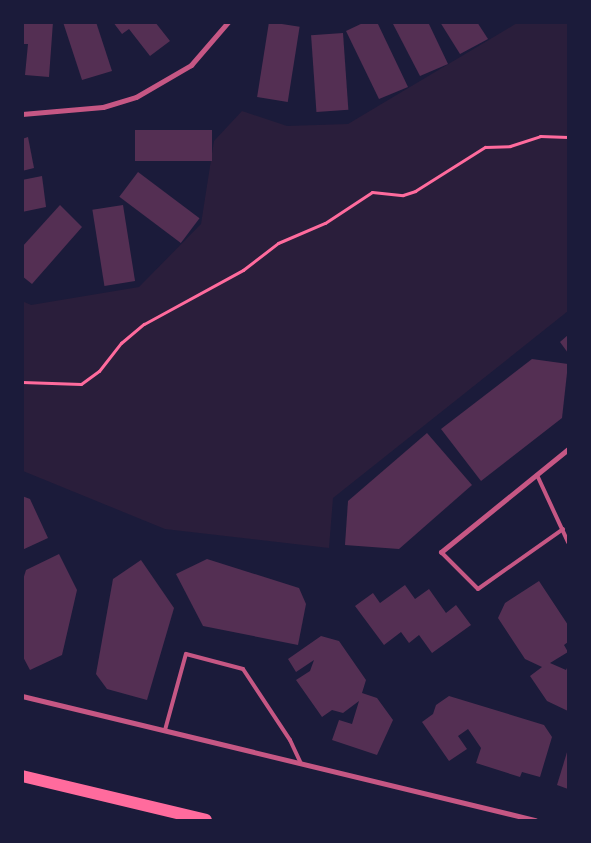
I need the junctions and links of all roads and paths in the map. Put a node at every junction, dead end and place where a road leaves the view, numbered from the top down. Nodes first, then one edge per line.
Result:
1 (228, 22) edge
2 (22, 114) edge
3 (568, 137) edge
4 (22, 382) edge
5 (568, 449) edge
6 (537, 475) junction
7 (563, 529) junction
8 (568, 542) edge
9 (441, 552) joint
10 (22, 696) edge
11 (165, 730) junction
12 (301, 764) junction
13 (22, 776) edge
14 (206, 820) edge
15 (535, 820) edge

1 - 2 street
3 - 4 path
5 - 6 street
6 - 7 lane
6 - 9 street
7 - 8 lane
7 - 9 lane
10 - 11 street
11 - 12 street
11 - 12 lane
12 - 15 street
13 - 14 main road

